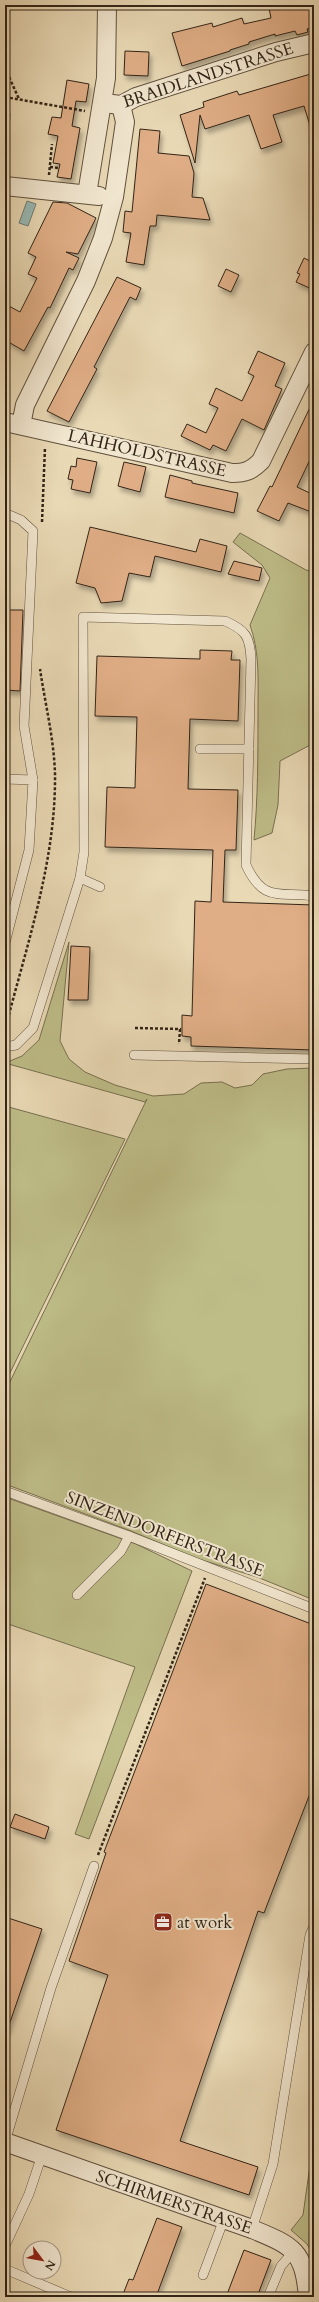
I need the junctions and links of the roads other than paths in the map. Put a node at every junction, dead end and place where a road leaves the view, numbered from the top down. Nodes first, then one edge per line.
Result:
1 (107, 5) edge
2 (314, 43) edge
3 (121, 105) junction
4 (96, 107) junction
5 (5, 186) edge
6 (87, 194) junction
7 (114, 197) junction
8 (314, 352) edge
9 (13, 423) edge
10 (5, 513) edge
11 (200, 748) dead end
12 (249, 749) junction
13 (5, 779) edge
14 (33, 780) junction
15 (80, 878) junction
16 (100, 887) dead end
17 (314, 896) edge
18 (5, 943) edge
19 (5, 1047) edge
20 (134, 1055) dead end
21 (314, 1060) edge
22 (5, 1491) edge
23 (129, 1536) junction
24 (77, 1595) dead end
25 (314, 1609) edge
26 (94, 1866) road end
27 (314, 1926) edge
28 (5, 2142) edge
29 (42, 2155) junction
30 (224, 2219) junction
31 (252, 2228) junction
32 (5, 2246) edge
33 (294, 2251) junction
34 (5, 2269) edge
35 (203, 2274) dead end
36 (71, 2297) edge
37 (268, 2297) edge
38 (308, 2297) edge

1 - 4 street
2 - 3 street, BRAIDLANDSTRASSE
3 - 4 street, BRAIDLANDSTRASSE
3 - 7 street
4 - 6 street
5 - 6 street
6 - 7 street
7 - 9 street
8 - 9 street, LAHHOLDSTRASSE
10 - 14 lane
11 - 12 lane
12 - 15 lane
12 - 17 lane
13 - 14 lane
14 - 18 lane
15 - 16 lane
15 - 19 lane
20 - 21 lane
22 - 23 lane, SINZENDORFERSTRASSE
23 - 24 lane
23 - 25 lane, SINZENDORFERSTRASSE
26 - 28 lane
27 - 31 lane
28 - 29 street, SCHIRMERSTRASSE
29 - 30 street, SCHIRMERSTRASSE
29 - 32 lane
30 - 31 street, SCHIRMERSTRASSE
30 - 35 lane
31 - 33 street, SCHIRMERSTRASSE
33 - 37 lane
33 - 38 street, SCHIRMERSTRASSE
34 - 36 lane

